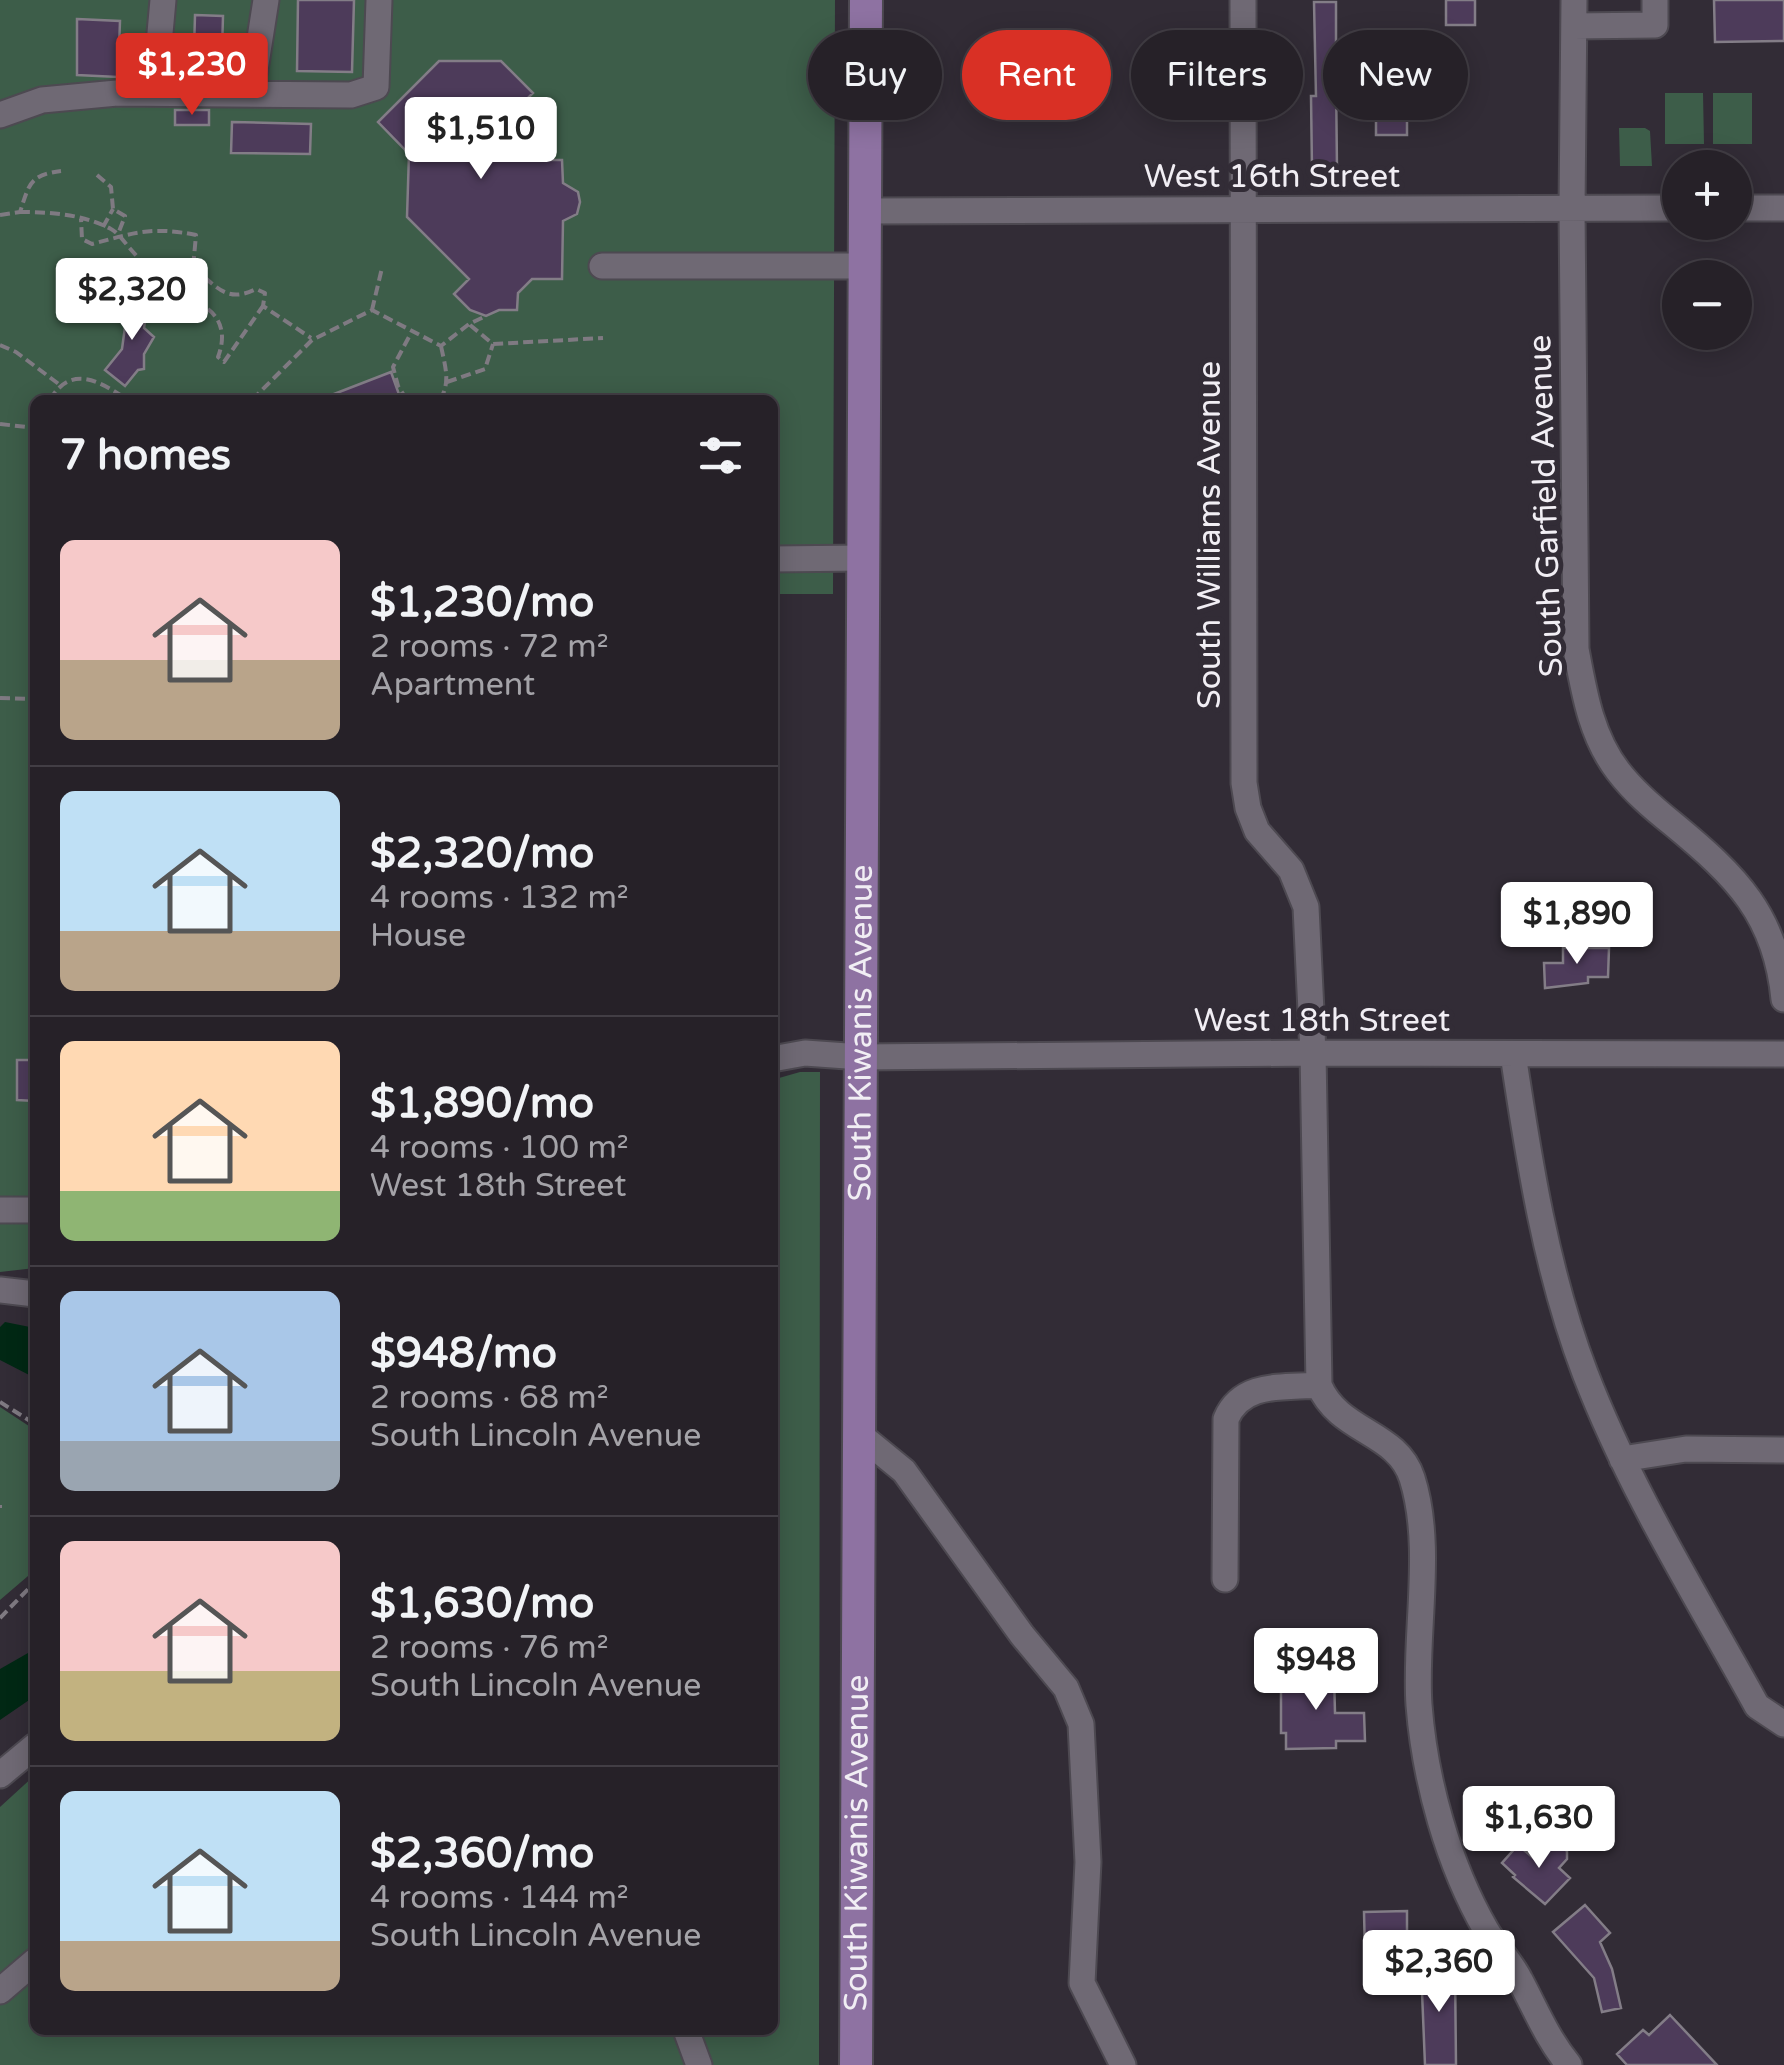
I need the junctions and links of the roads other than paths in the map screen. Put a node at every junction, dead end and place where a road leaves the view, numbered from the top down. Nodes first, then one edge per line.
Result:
1 (164, 0) edge
2 (266, 0) edge
3 (379, 0) edge
4 (866, 0) edge
5 (1243, 0) edge
6 (1574, 0) edge
7 (1655, 0) edge
8 (1574, 26) junction
9 (0, 115) edge
10 (1662, 208) edge
11 (1752, 208) edge
12 (1784, 208) edge
13 (1572, 209) junction
14 (1241, 210) junction
15 (865, 211) junction
16 (602, 266) dead end
17 (864, 266) junction
18 (778, 558) edge
19 (863, 558) junction
20 (1784, 999) edge
21 (1312, 1052) junction
22 (1513, 1054) junction
23 (1784, 1054) edge
24 (861, 1057) junction
25 (778, 1058) edge
26 (0, 1210) edge
27 (30, 1210) edge
28 (0, 1290) edge
29 (30, 1293) edge
30 (1319, 1384) junction
31 (860, 1435) junction
32 (1784, 1450) edge
33 (1622, 1459) junction
34 (1224, 1579) dead end
35 (1784, 1724) edge
36 (30, 1750) edge
37 (0, 1775) edge
38 (30, 1965) edge
39 (0, 1991) edge
40 (688, 2035) edge
41 (699, 2065) edge
42 (856, 2065) edge
43 (1123, 2065) edge
44 (1568, 2065) edge

1 - 2 street
3 - 9 street
4 - 15 main road, South Kiwanis Avenue
5 - 14 street, South Williams Avenue
6 - 8 street, South Garfield Avenue
7 - 8 street
8 - 13 street, South Garfield Avenue
10 - 13 street, West 16th Street
11 - 12 street
13 - 14 street, West 16th Street
13 - 20 street, South Garfield Avenue
14 - 15 street, West 16th Street
14 - 21 street, South Williams Avenue
15 - 17 main road, South Kiwanis Avenue
16 - 17 street
17 - 19 main road, South Kiwanis Avenue
18 - 19 street
19 - 24 main road, South Kiwanis Avenue
21 - 22 street, West 18th Street
21 - 24 street, West 18th Street
21 - 30 street, South Williams Avenue
22 - 23 street, West 18th Street
22 - 33 street
24 - 25 street, West 18th Street
24 - 31 main road, South Kiwanis Avenue
26 - 27 street
28 - 29 street
30 - 34 street
30 - 44 street
31 - 42 main road, South Kiwanis Avenue
31 - 43 street
32 - 33 street
33 - 35 street
36 - 37 street
38 - 39 street
40 - 41 street

